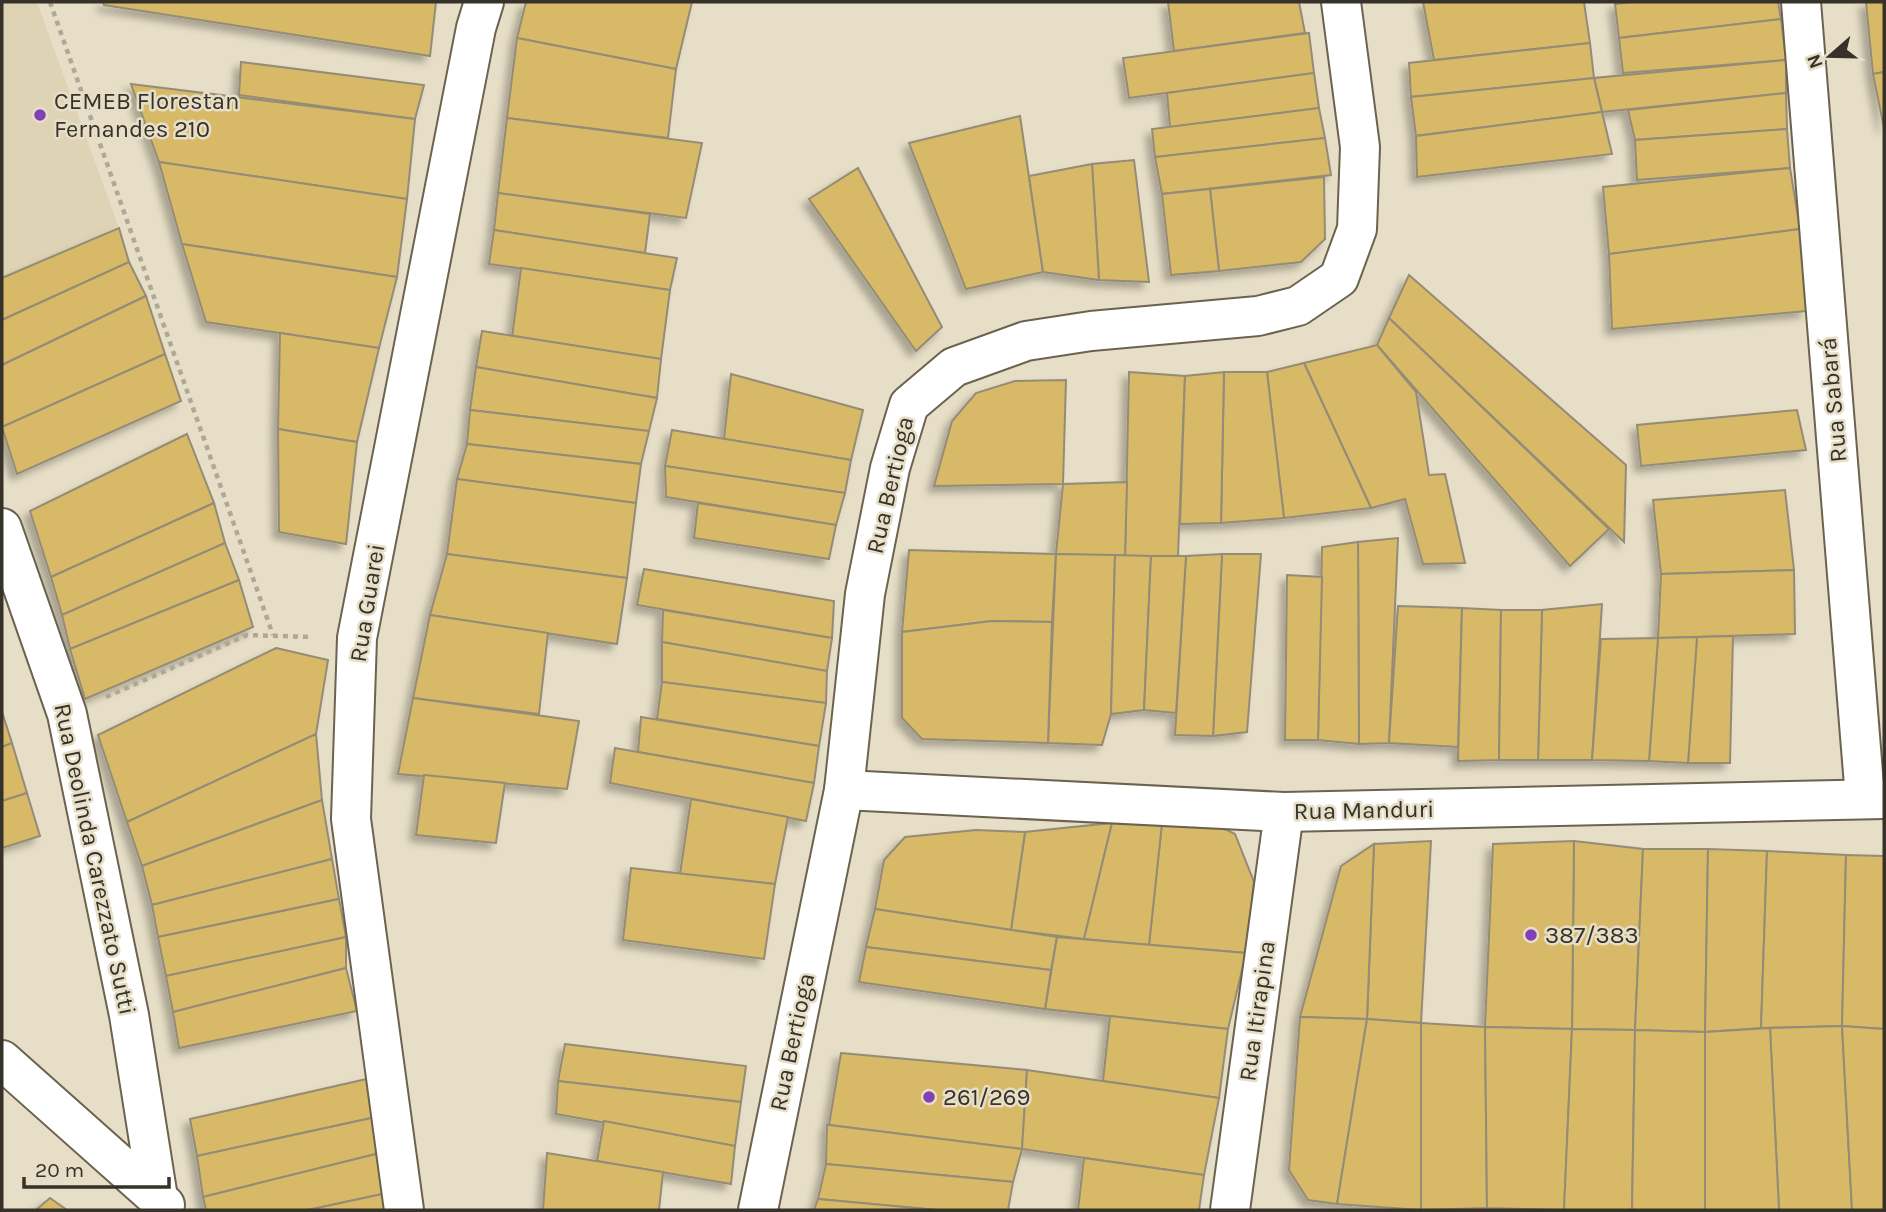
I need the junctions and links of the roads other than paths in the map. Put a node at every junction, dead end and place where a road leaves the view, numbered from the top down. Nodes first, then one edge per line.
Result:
1 (484, 2) edge
2 (1341, 2) edge
3 (1801, 2) edge
4 (2, 528) edge
5 (844, 790) junction
6 (1875, 798) edge
7 (1284, 812) junction
8 (2, 1060) edge
9 (164, 1204) edge
10 (404, 1210) edge
11 (758, 1210) edge
12 (1230, 1210) edge

1 - 10 street, Rua Guarei
2 - 5 street, Rua Bertioga
3 - 6 street, Rua Sabará
4 - 9 street, Rua Deolinda Carezzato Sutti
5 - 7 street, Rua Manduri
5 - 11 street, Rua Bertioga
6 - 7 street, Rua Manduri
7 - 12 street, Rua Itirapina
8 - 9 street

